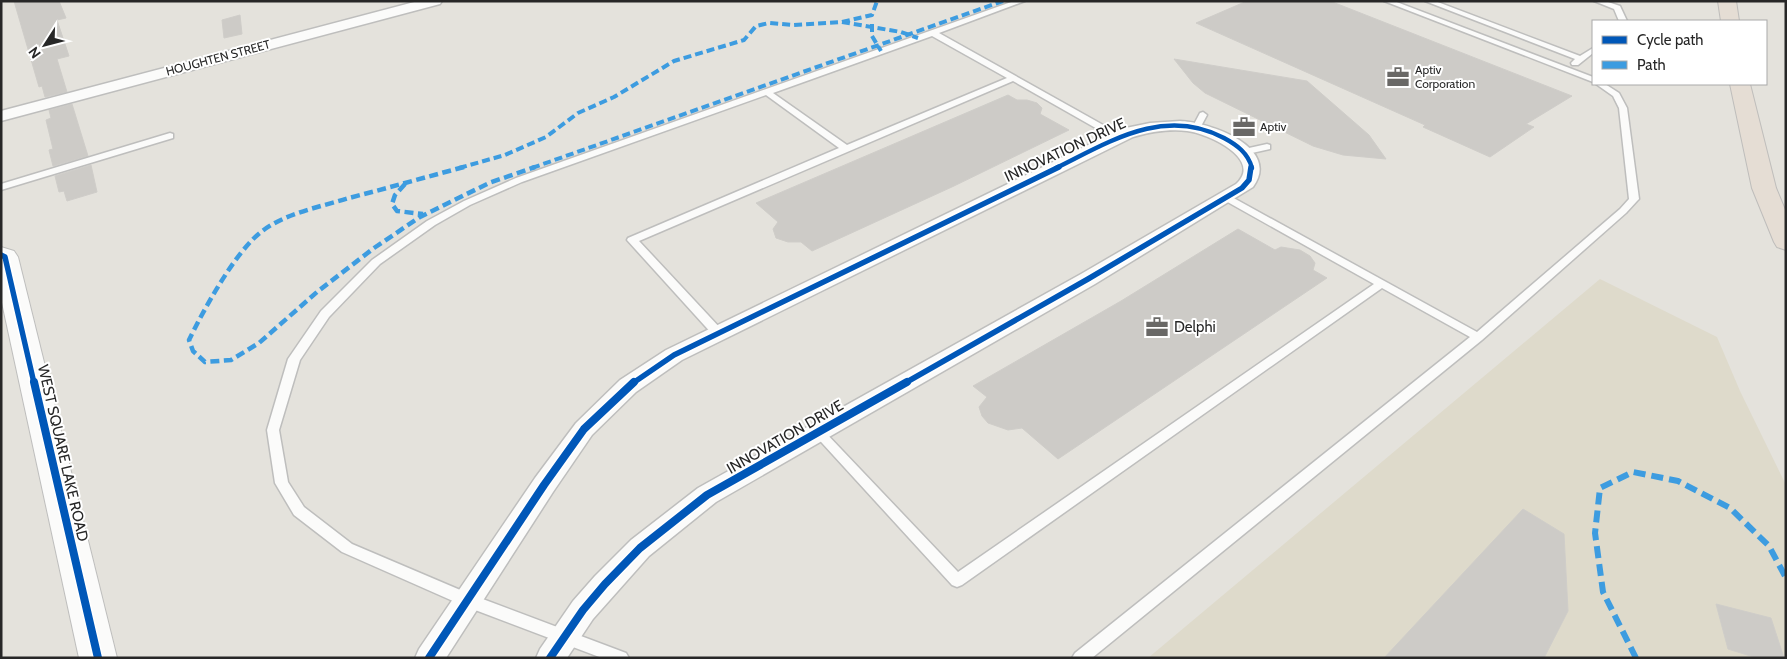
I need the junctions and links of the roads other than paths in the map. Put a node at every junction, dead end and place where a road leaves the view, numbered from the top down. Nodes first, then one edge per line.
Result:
1 (435, 1) edge
2 (1022, 1) edge
3 (1388, 1) edge
4 (1428, 1) edge
5 (1597, 1) edge
6 (1727, 1) edge
7 (1461, 14) junction
8 (1623, 20) edge
9 (1730, 20) edge
10 (1445, 23) junction
11 (933, 33) junction
12 (1592, 51) edge
13 (1581, 59) junction
14 (1568, 69) junction
15 (1014, 78) junction
16 (1592, 80) edge
17 (1601, 85) edge
18 (1740, 85) edge
19 (767, 92) junction
20 (1, 116) edge
21 (170, 136) dead end
22 (1118, 137) junction
23 (846, 148) junction
24 (1267, 148) dead end
25 (1243, 152) junction
26 (1, 186) edge
27 (1228, 198) junction
28 (1786, 242) edge
29 (1, 255) edge
30 (1382, 283) junction
31 (7, 296) edge
32 (718, 333) junction
33 (1478, 337) junction
34 (818, 432) junction
35 (468, 600) junction
36 (565, 635) junction
37 (98, 658) edge
38 (429, 658) edge
39 (550, 658) edge
40 (621, 658) edge
41 (1080, 658) edge

1 - 20 street, HOUGHTEN STREET
2 - 11 lane
3 - 10 lane
4 - 7 lane
5 - 8 lane
6 - 9 highway
7 - 10 lane
7 - 13 lane
10 - 14 lane
11 - 15 lane
11 - 19 lane
12 - 13 lane
13 - 14 lane
14 - 16 lane
15 - 22 lane
15 - 23 lane
17 - 33 lane
18 - 28 highway
19 - 23 lane
19 - 35 lane
21 - 26 lane
22 - 25 street, INNOVATION DRIVE
22 - 32 street, INNOVATION DRIVE
23 - 32 lane
24 - 25 lane
25 - 27 street, INNOVATION DRIVE
27 - 30 lane
27 - 34 street, INNOVATION DRIVE
29 - 31 main road, WEST SQUARE LAKE ROAD
30 - 33 lane
30 - 34 lane
31 - 37 main road, WEST SQUARE LAKE ROAD
32 - 35 street, INNOVATION DRIVE
33 - 41 lane
34 - 36 street, INNOVATION DRIVE
35 - 36 lane
35 - 38 street, INNOVATION DRIVE
36 - 39 street, INNOVATION DRIVE
36 - 40 lane

